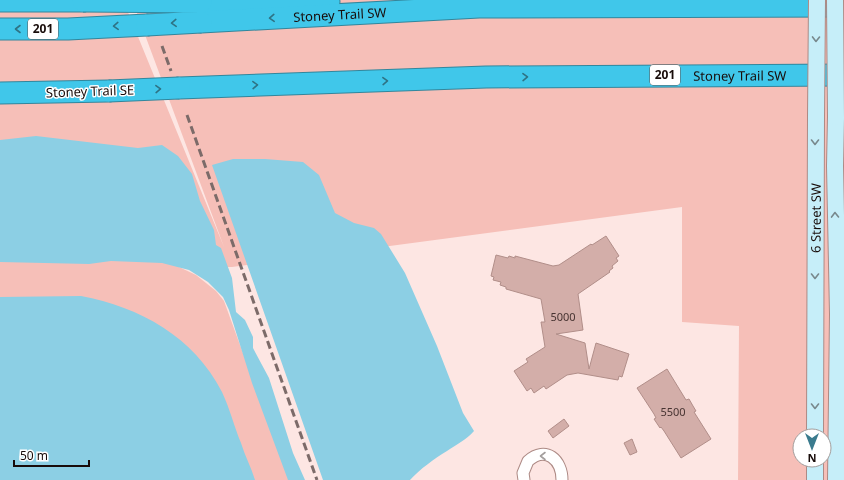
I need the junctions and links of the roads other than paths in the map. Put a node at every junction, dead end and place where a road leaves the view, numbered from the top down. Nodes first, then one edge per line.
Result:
1 (817, 0) edge
2 (835, 0) edge
3 (0, 1) edge
4 (83, 1) edge
5 (844, 6) edge
6 (201, 12) junction
7 (0, 29) edge
8 (844, 75) edge
9 (179, 88) joint
10 (56, 93) junction
11 (0, 94) edge
12 (0, 98) edge
13 (839, 166) edge
14 (815, 167) junction
15 (844, 231) edge
16 (836, 268) junction
17 (815, 428) edge
18 (815, 468) edge
19 (524, 480) edge
20 (562, 480) edge
21 (815, 480) edge
22 (836, 480) edge

1 -> 14 main road, 6 Street SW, bridge
2 - 13 main road, 6 Street SW, bridge
3 - 4 highway
4 - 6 highway, bridge
5 -> 6 highway
6 -> 7 highway, 201, bridge
9 -> 8 highway, Stoney Trail SW / 201
10 -> 9 highway, Stoney Trail SE / 201, bridge
10 - 11 highway, Stoney Trail SE / 201
10 - 12 highway
13 - 14 main road
16 -> 13 main road, 6 Street SW
14 -> 17 main road, 6 Street SW
15 - 16 main road
16 - 22 main road, 6 Street SW
18 - 21 main road
20 -> 19 street

